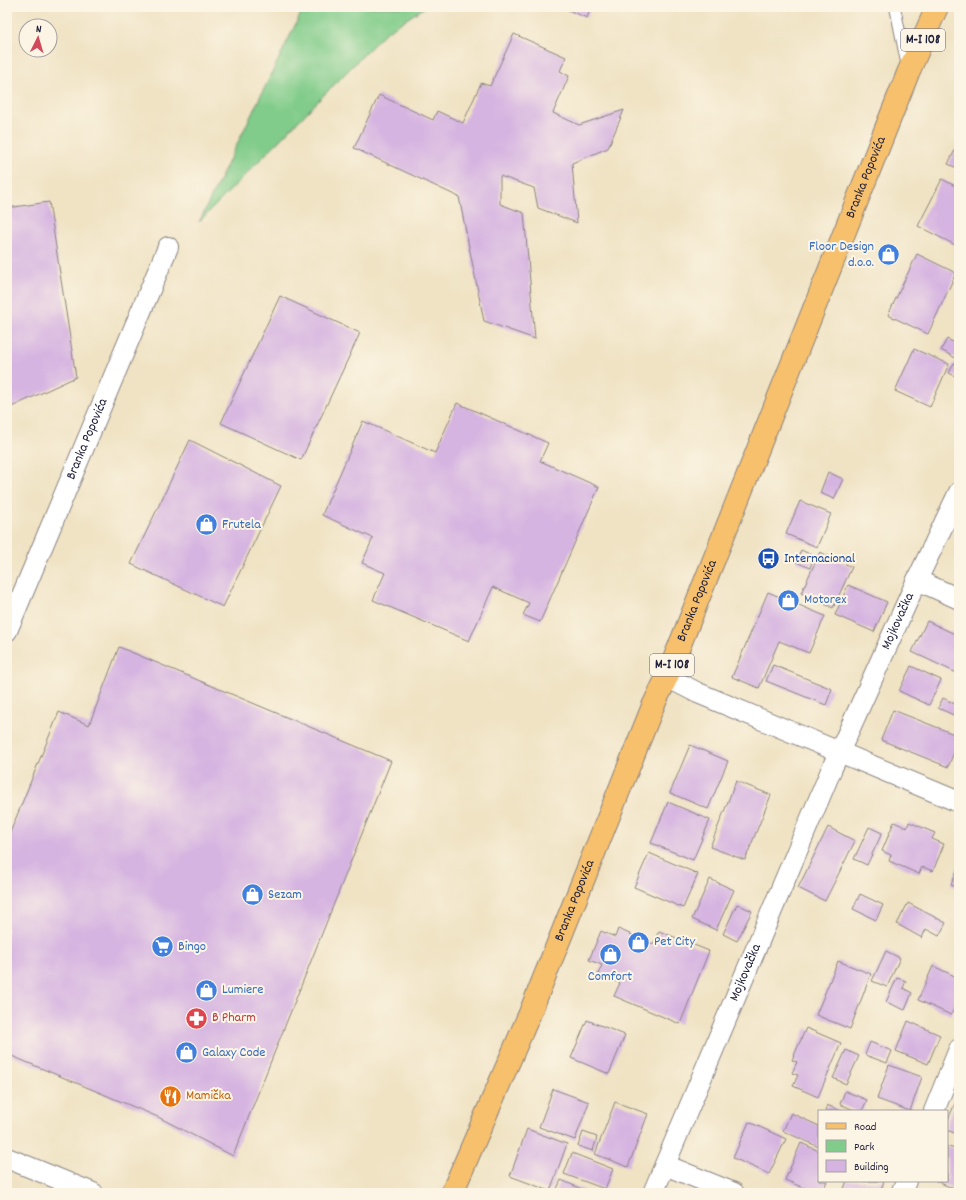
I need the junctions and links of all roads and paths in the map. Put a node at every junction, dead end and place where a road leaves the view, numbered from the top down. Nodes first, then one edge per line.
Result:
1 (895, 7) edge
2 (937, 7) edge
3 (908, 72) junction
4 (168, 247) dead end
5 (959, 492) edge
6 (917, 580) junction
7 (959, 599) edge
8 (7, 631) edge
9 (667, 678) junction
10 (840, 752) junction
11 (959, 802) edge
12 (959, 1049) edge
13 (934, 1110) edge
14 (7, 1158) edge
15 (665, 1166) junction
16 (906, 1182) edge
17 (93, 1193) edge
18 (452, 1193) edge
19 (654, 1193) edge
20 (734, 1193) edge
21 (901, 1193) edge

1 - 3 lane
2 - 3 main road, Branka Popovića / M-I 108
3 - 9 main road, Branka Popovića / M-I 108
4 - 8 street, Branka Popovića
5 - 6 street, Mojkovačka
6 - 7 street
6 - 10 street, Mojkovačka
9 - 10 street
9 - 18 main road, Branka Popovića / M-I 108
10 - 11 street
10 - 15 street, Mojkovačka
12 - 13 street
14 - 17 street
15 - 19 street, Mojkovačka
15 - 20 street
16 - 21 street

